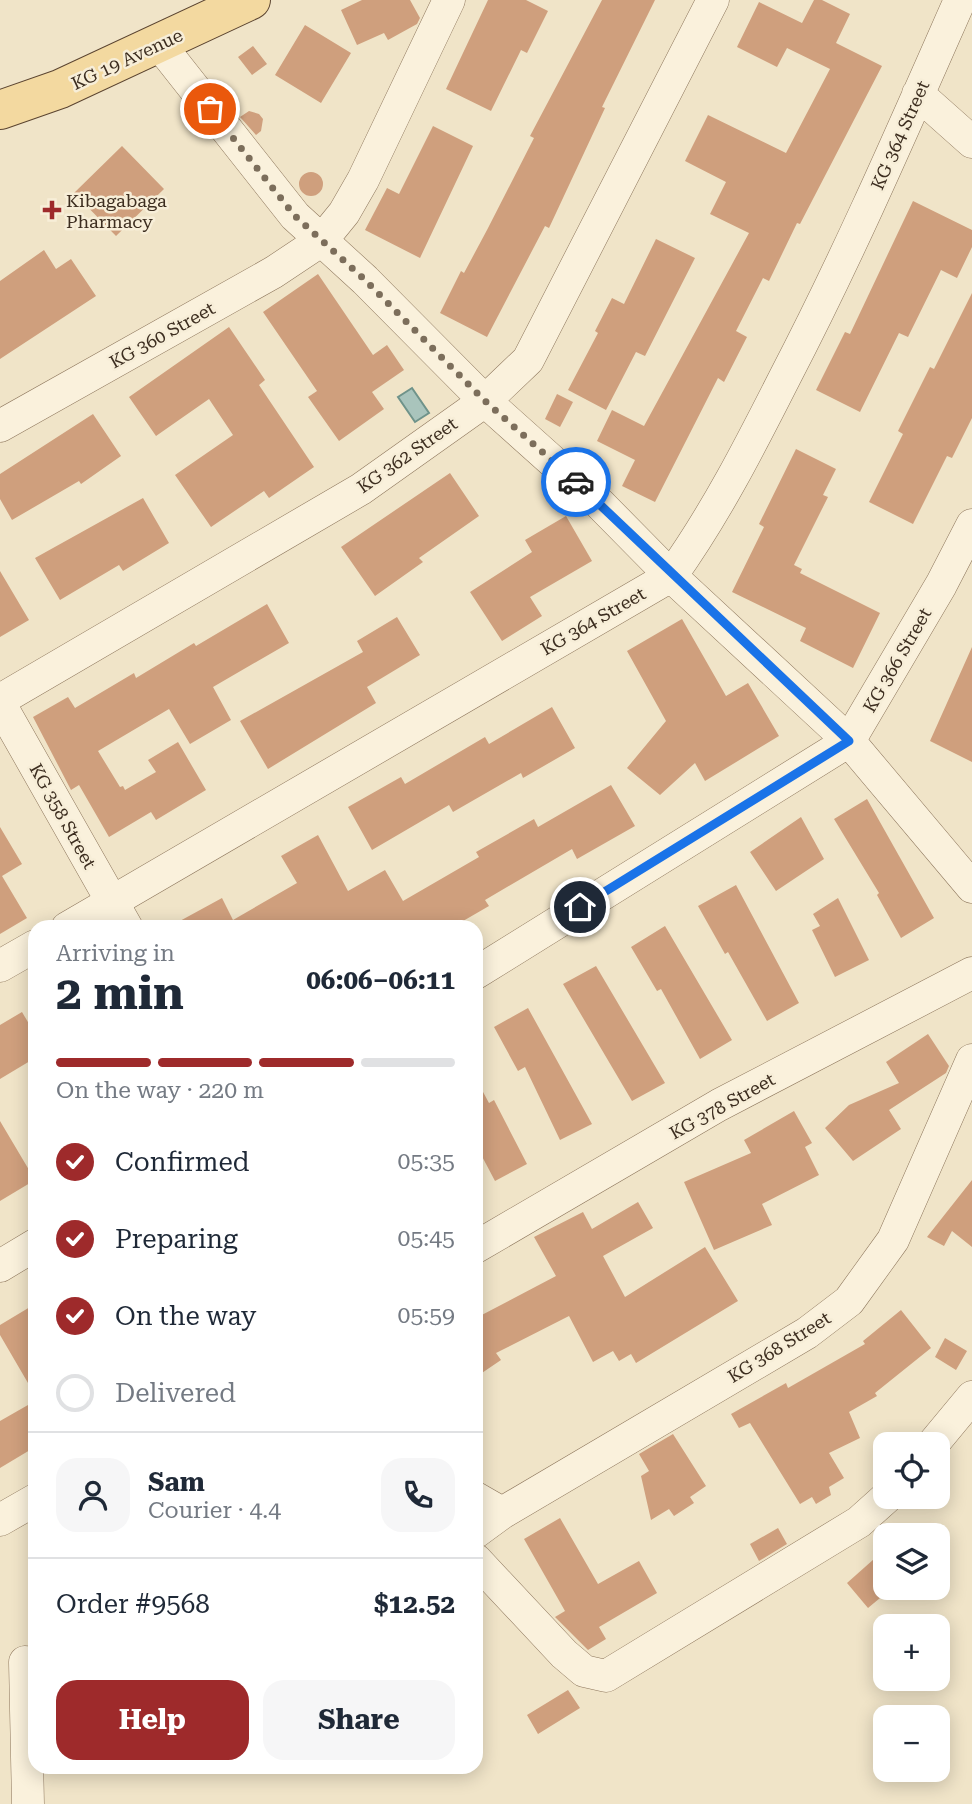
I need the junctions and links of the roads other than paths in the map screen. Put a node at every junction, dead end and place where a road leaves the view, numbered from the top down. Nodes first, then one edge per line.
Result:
1 (251, 0) edge
2 (449, 0) edge
3 (713, 0) edge
4 (960, 0) edge
5 (160, 45) junction
6 (918, 94) junction
7 (0, 110) edge
8 (972, 142) edge
9 (322, 240) junction
10 (485, 401) junction
11 (0, 426) edge
12 (972, 525) edge
13 (671, 576) junction
14 (0, 702) edge
15 (849, 741) junction
16 (972, 887) edge
17 (119, 914) edge
18 (96, 920) edge
19 (28, 950) edge
20 (0, 966) edge
21 (483, 968) edge
22 (972, 973) edge
23 (972, 1060) edge
24 (483, 1243) edge
25 (28, 1249) edge
26 (0, 1266) edge
27 (972, 1396) edge
28 (943, 1432) edge
29 (28, 1504) edge
30 (489, 1505) edge
31 (874, 1509) edge
32 (0, 1520) edge
33 (483, 1567) edge
34 (20, 1661) edge
35 (28, 1804) edge

1 - 5 main road, KG 19 Avenue
2 - 9 street, KG 360 Street
3 - 10 street, KG 362 Street
4 - 6 street, KG 364 Street
5 - 7 main road, KG 19 Avenue
5 - 9 street
6 - 8 street
6 - 13 street, KG 364 Street
9 - 10 street
9 - 11 street, KG 360 Street
10 - 13 street
10 - 14 street, KG 362 Street
12 - 15 street, KG 366 Street
13 - 15 street
13 - 17 street, KG 364 Street
14 - 17 street, KG 358 Street
15 - 16 street
15 - 21 street, KG 366 Street
17 - 18 street, KG 364 Street
19 - 20 street
22 - 24 street, KG 378 Street
23 - 30 street, KG 368 Street
25 - 26 street
27 - 28 street
29 - 32 street
31 - 33 street
34 - 35 street

